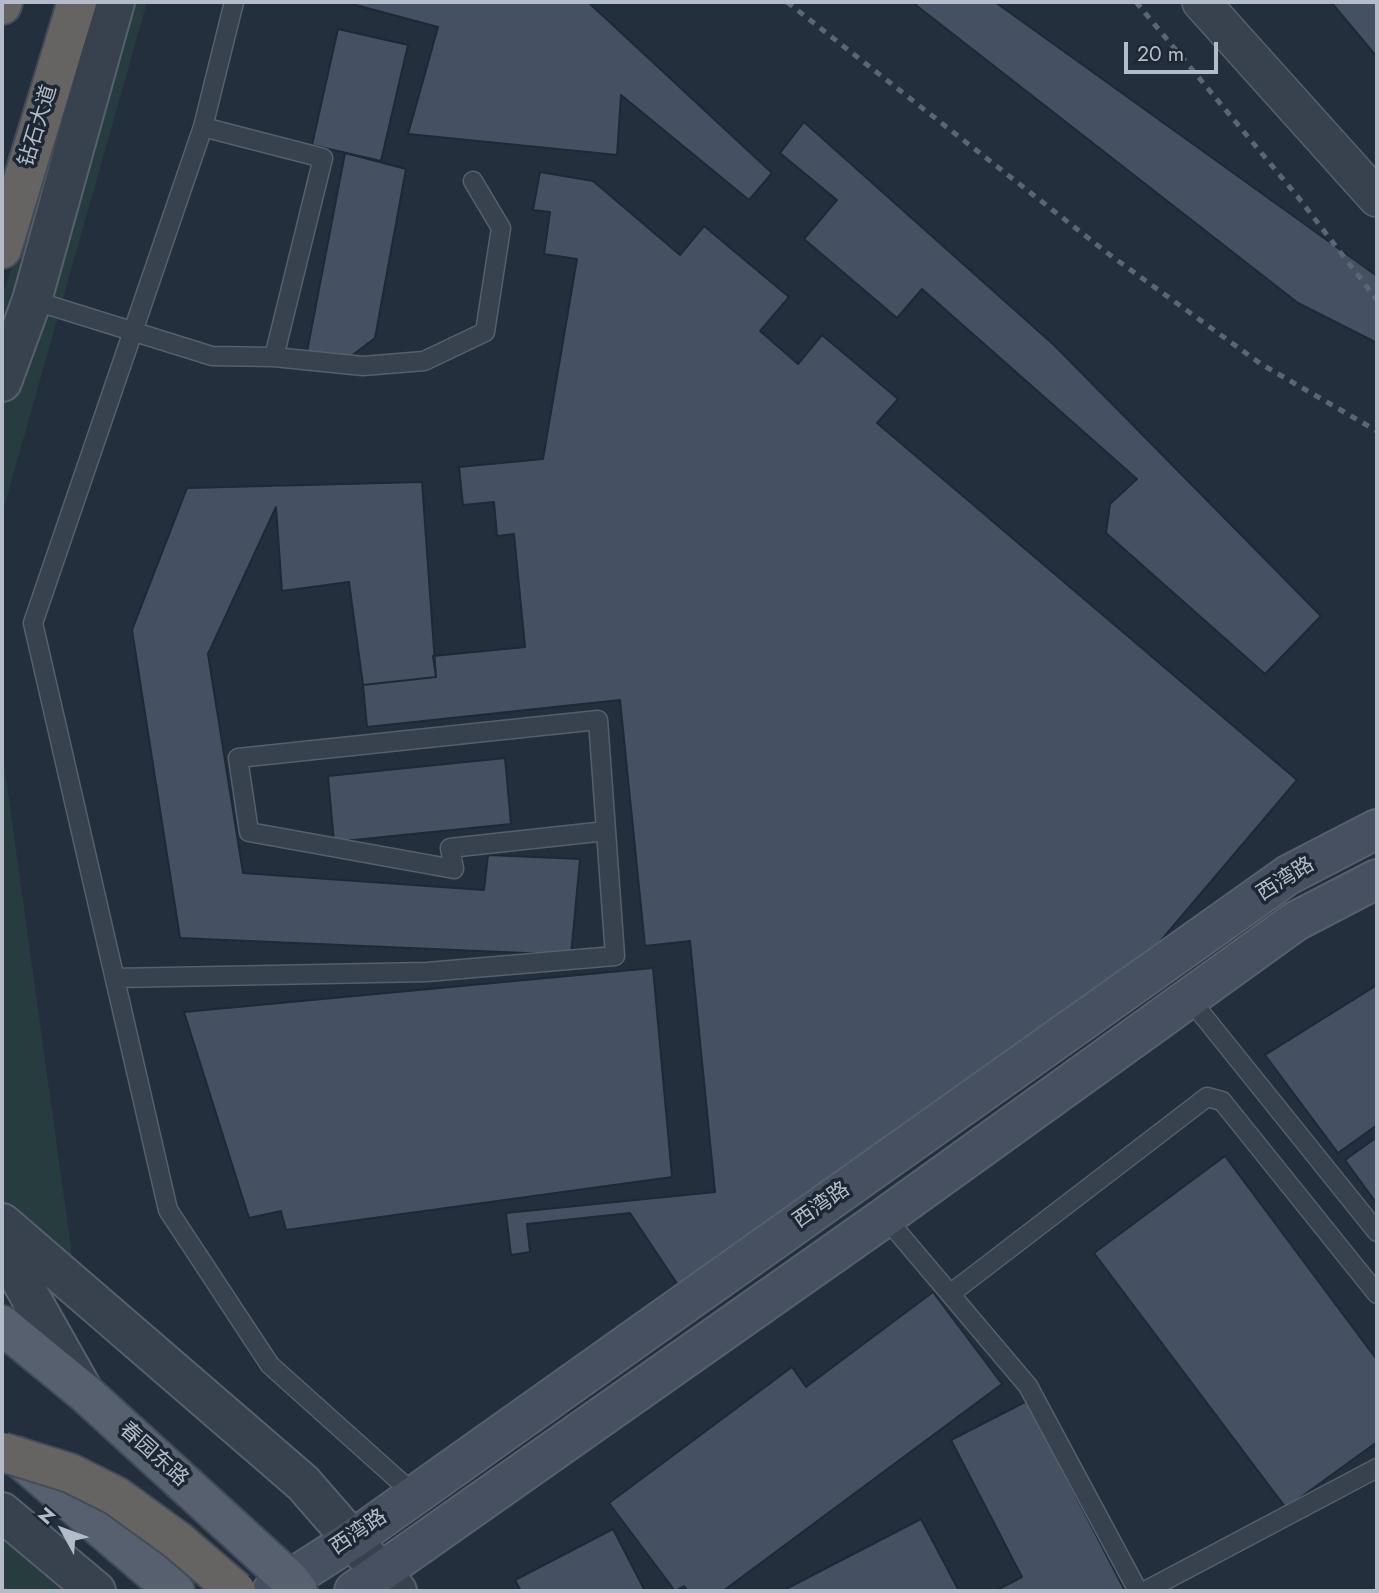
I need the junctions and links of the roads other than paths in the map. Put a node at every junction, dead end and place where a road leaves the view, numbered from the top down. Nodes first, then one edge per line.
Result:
1 (51, 2) edge
2 (77, 2) edge
3 (115, 2) edge
4 (234, 2) edge
5 (1201, 2) edge
6 (203, 127) junction
7 (2, 168) edge
8 (472, 181) dead end
9 (1377, 198) edge
10 (2, 250) edge
11 (32, 300) junction
12 (134, 331) junction
13 (274, 357) junction
14 (2, 382) edge
15 (1377, 829) edge
16 (606, 831) junction
17 (1377, 879) edge
18 (115, 978) junction
19 (1189, 998) junction
20 (885, 1217) junction
21 (2, 1223) edge
22 (1377, 1232) edge
23 (2, 1247) edge
24 (950, 1294) junction
25 (1377, 1294) edge
26 (2, 1325) edge
27 (85, 1393) junction
28 (2, 1443) edge
29 (2, 1452) edge
30 (1377, 1468) edge
31 (415, 1495) junction
32 (2, 1511) edge
33 (353, 1539) junction
34 (378, 1585) edge
35 (286, 1587) edge
36 (96, 1591) edge
37 (175, 1591) edge
38 (236, 1591) edge
39 (1138, 1591) edge
40 (1145, 1591) edge

1 - 7 highway
2 - 10 highway, 钻石大道
3 - 11 street
4 - 6 lane
5 - 9 street
6 - 12 lane
6 - 13 lane
8 - 13 lane
11 - 12 lane
11 - 14 street
12 - 13 lane
12 - 18 lane
15 - 31 main road, 西湾路
16 - 16 lane
16 - 18 lane
17 - 19 main road, 西湾路
18 - 31 lane
19 - 20 main road, 西湾路
19 - 22 lane
20 - 24 lane
20 - 34 main road, 西湾路
21 - 33 street
23 - 27 street
24 - 25 lane
24 - 39 lane
26 - 27 main road, 春园东路
27 - 35 main road, 春园东路
28 - 37 main road
29 - 38 highway, bridge
30 - 40 lane
31 - 33 main road, 西湾路
32 - 36 street
33 - 34 street
33 - 35 main road, 西湾路

